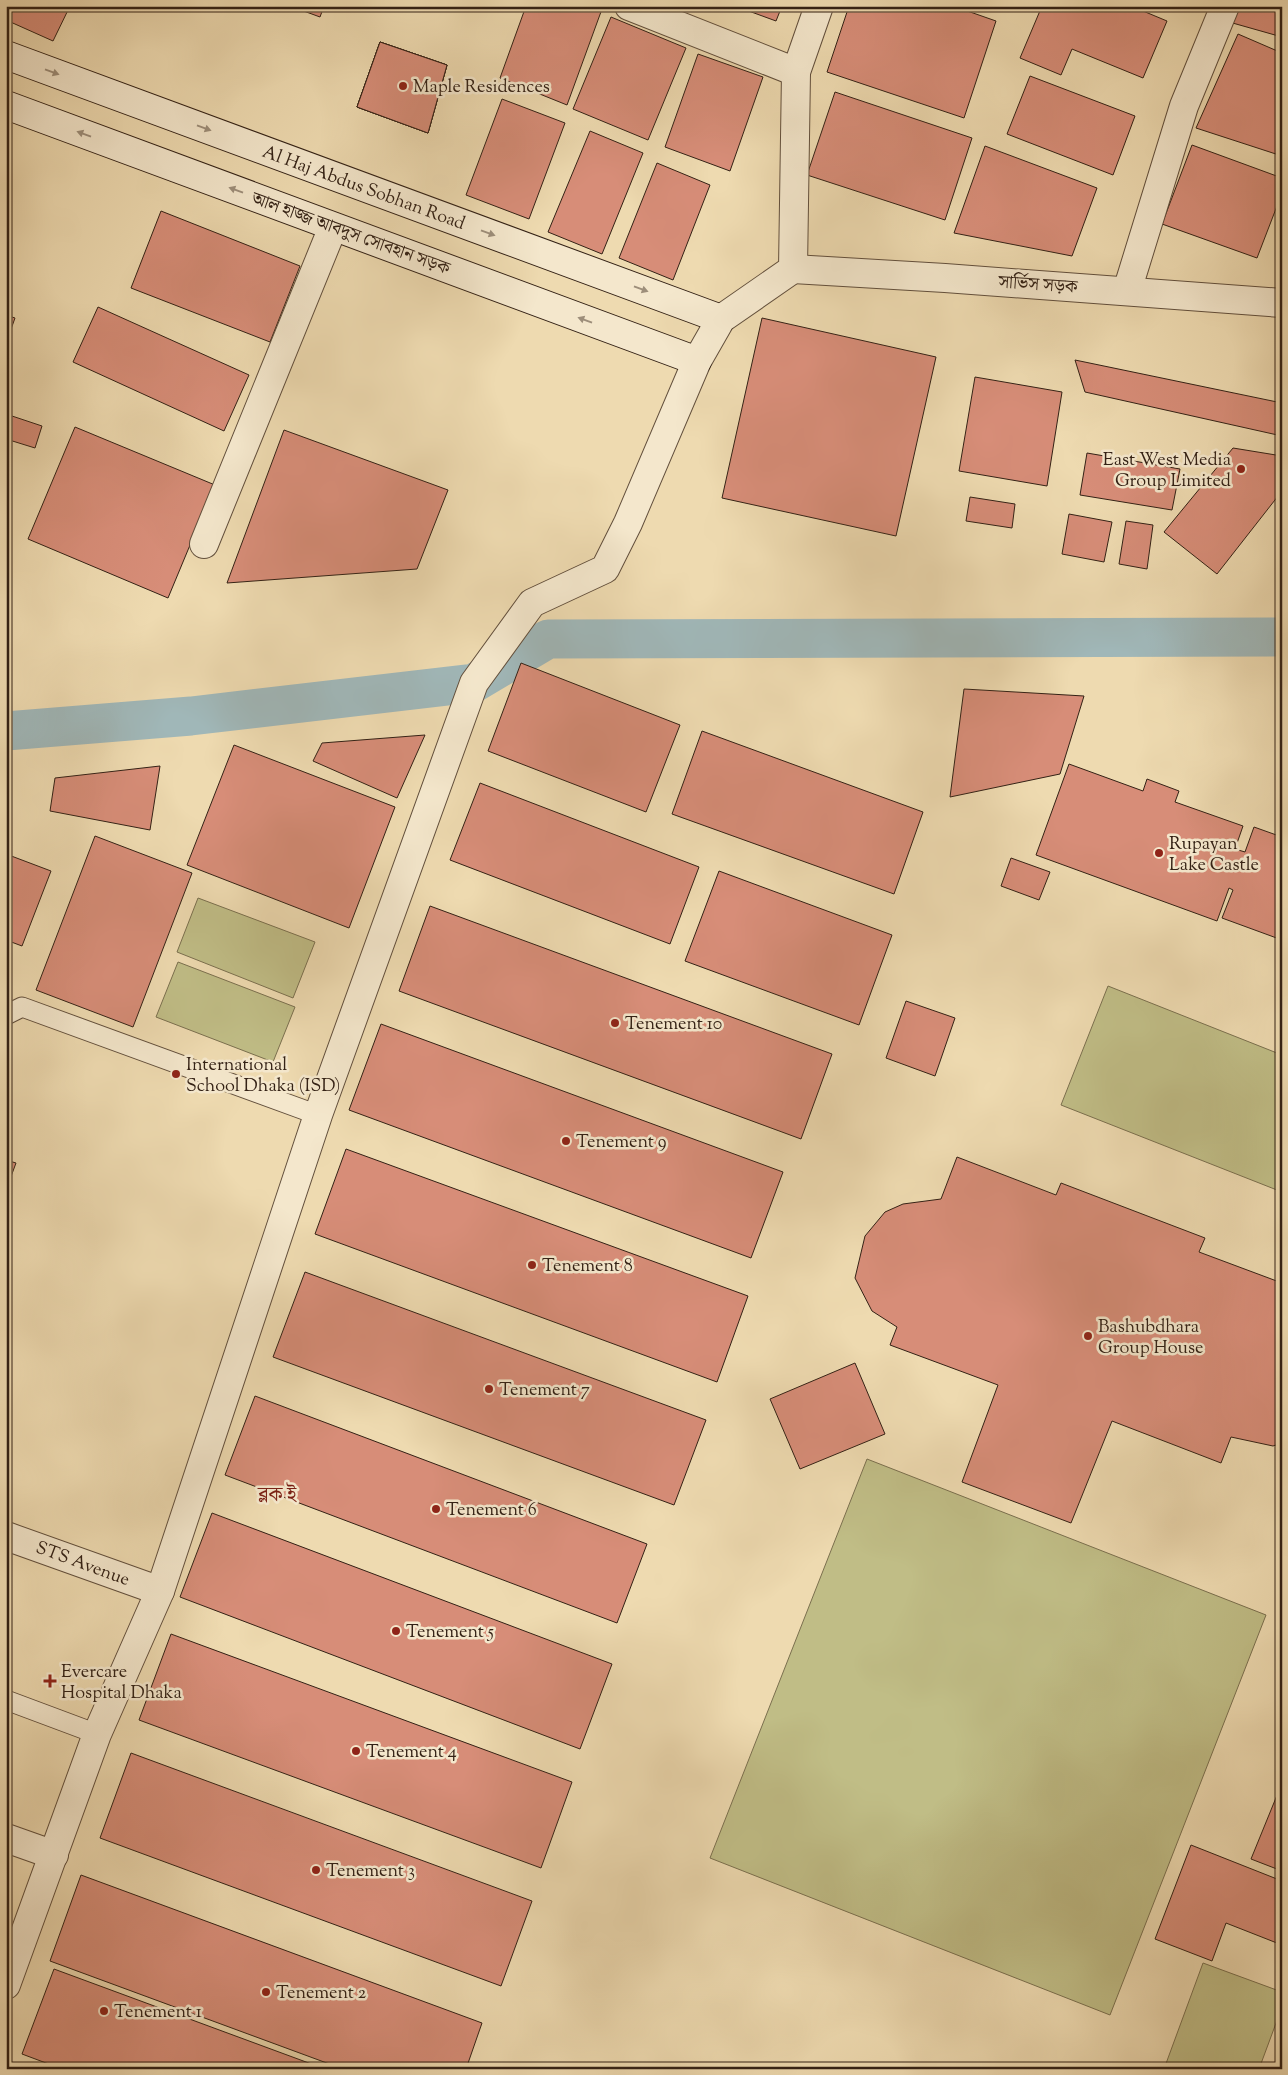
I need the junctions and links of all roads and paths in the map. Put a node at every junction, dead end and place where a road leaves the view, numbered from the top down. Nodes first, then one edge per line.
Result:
1 (630, 6) edge
2 (819, 6) edge
3 (1225, 6) edge
4 (6, 55) edge
5 (796, 72) junction
6 (6, 105) edge
7 (333, 226) junction
8 (793, 269) junction
9 (1127, 291) junction
10 (1282, 303) edge
11 (721, 319) junction
12 (697, 361) junction
13 (204, 544) dead end
14 (6, 1015) edge
15 (318, 1115) junction
16 (6, 1536) edge
17 (160, 1591) junction
18 (6, 1700) edge
19 (96, 1734) junction
20 (6, 1838) edge
21 (54, 1855) junction
22 (6, 1985) edge

1 - 5 street
2 - 5 street
3 - 9 street
4 -> 11 street, Al Haj Abdus Sobhan Road
5 - 8 street
7 -> 6 street, আল হাজ্জ আবদুস সোবহান সড়ক
12 -> 7 street, আল হাজ্জ আবদুস সোবহান সড়ক
7 - 13 street
8 - 9 street, সার্ভিস সড়ক
8 - 11 street
9 - 10 street, সার্ভিস সড়ক
11 - 12 street
12 - 15 street
14 - 15 lane
15 - 17 street
16 - 17 street, STS Avenue
17 - 19 street
18 - 19 lane
19 - 21 street
20 - 21 street
21 - 22 street

